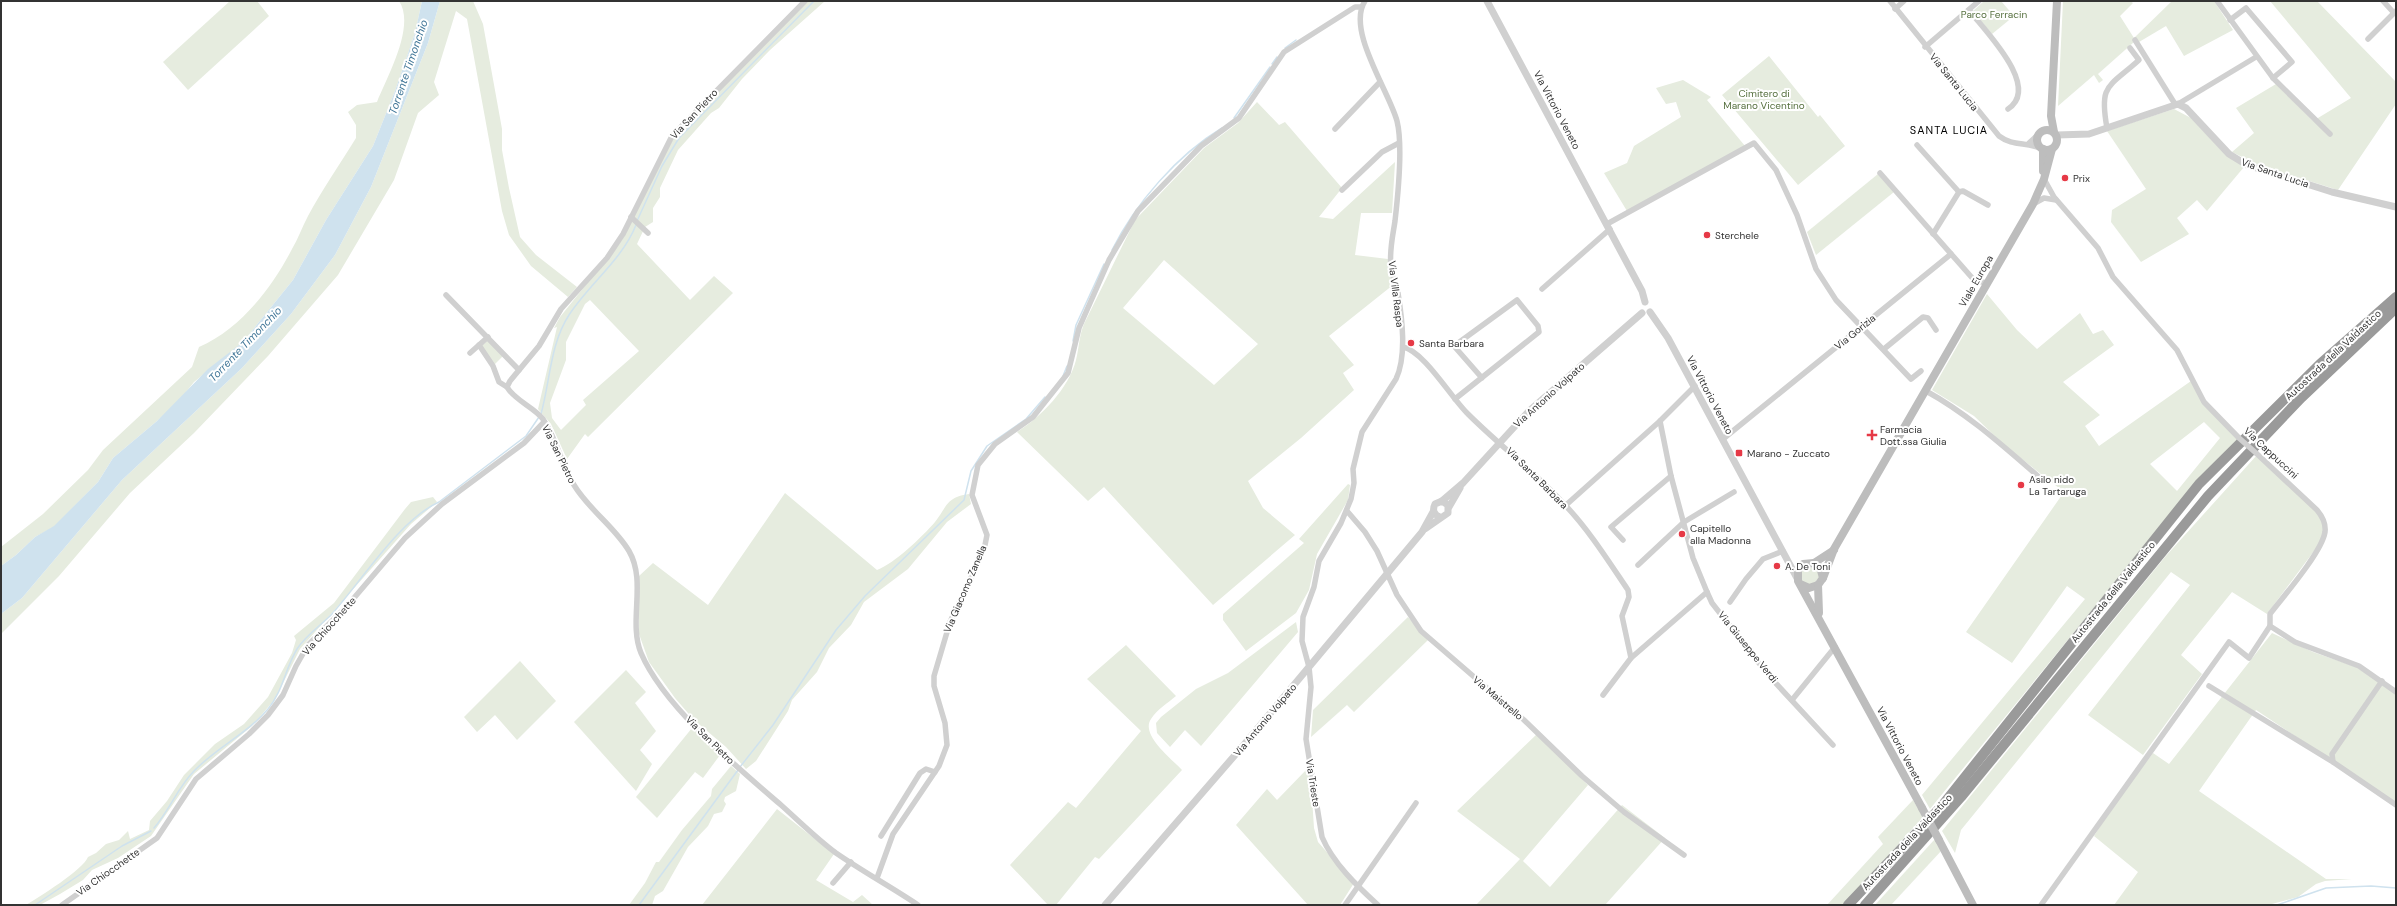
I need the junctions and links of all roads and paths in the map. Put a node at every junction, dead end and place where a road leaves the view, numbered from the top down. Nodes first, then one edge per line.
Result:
1 (805, 1) edge
2 (1365, 1) edge
3 (1487, 1) edge
4 (1890, 1) edge
5 (1904, 1) edge
6 (1979, 1) edge
7 (2057, 1) edge
8 (2217, 1) edge
9 (2383, 1) edge
10 (1361, 7) junction
11 (1895, 9) junction
12 (1969, 10) junction
13 (2395, 12) edge
14 (2230, 20) junction
15 (2368, 39) dead end
16 (2135, 40) dead end
17 (1925, 47) junction
18 (2130, 48) dead end
19 (2256, 57) junction
20 (2273, 78) junction
21 (1380, 82) junction
22 (2176, 104) junction
23 (2008, 109) dead end
24 (2051, 116) junction
25 (2107, 128) junction
26 (1335, 129) dead end
27 (2042, 132) junction
28 (2330, 134) dead end
29 (2056, 136) junction
30 (1399, 143) junction
31 (2029, 143) junction
32 (1917, 145) dead end
33 (2042, 148) junction
34 (2052, 149) junction
35 (1880, 173) dead end
36 (2043, 183) junction
37 (1342, 190) dead end
38 (1959, 192) junction
39 (2047, 198) junction
40 (2056, 200) junction
41 (1988, 204) dead end
42 (2033, 204) junction
43 (2396, 207) edge
44 (632, 219) junction
45 (1608, 227) junction
46 (648, 233) dead end
47 (1933, 234) junction
48 (1951, 254) junction
49 (1986, 283) junction
50 (1542, 289) dead end
51 (446, 295) dead end
52 (2396, 297) edge
53 (1645, 302) junction
54 (2396, 308) edge
55 (1650, 312) junction
56 (1642, 313) junction
57 (1861, 327) junction
58 (1936, 330) dead end
59 (488, 337) junction
60 (479, 345) junction
61 (1403, 347) junction
62 (1884, 349) junction
63 (470, 352) dead end
64 (519, 370) junction
65 (1921, 371) dead end
66 (1482, 378) junction
67 (1695, 386) junction
68 (508, 387) junction
69 (1926, 391) junction
70 (1455, 399) junction
71 (544, 421) junction
72 (1660, 421) junction
73 (1723, 439) junction
74 (1500, 442) junction
75 (1671, 476) junction
76 (2039, 477) dead end
77 (1463, 483) junction
78 (1734, 492) dead end
79 (1442, 501) junction
80 (1566, 505) junction
81 (1449, 507) junction
82 (1347, 511) junction
83 (1434, 512) junction
84 (1440, 517) junction
85 (1684, 522) junction
86 (1422, 532) junction
87 (1623, 540) dead end
88 (1834, 549) junction
89 (1783, 552) junction
90 (1810, 563) junction
91 (1638, 565) dead end
92 (1387, 574) junction
93 (1799, 581) junction
94 (1820, 581) junction
95 (1706, 592) junction
96 (1730, 602) dead end
97 (1820, 620) junction
98 (2270, 626) junction
99 (1834, 647) junction
100 (1631, 658) junction
101 (1309, 668) junction
102 (2382, 681) junction
103 (2209, 686) dead end
104 (2396, 692) edge
105 (1603, 695) dead end
106 (1792, 700) junction
107 (1833, 745) dead end
108 (2333, 762) junction
109 (935, 772) junction
110 (1416, 803) dead end
111 (2396, 805) edge
112 (881, 836) dead end
113 (1684, 855) dead end
114 (851, 862) junction
115 (877, 878) junction
116 (834, 882) dead end
117 (1358, 887) junction
118 (62, 905) edge
119 (918, 905) edge
120 (1105, 905) edge
121 (1345, 905) edge
122 (1378, 905) edge
123 (1848, 905) edge
124 (1865, 905) edge
125 (1973, 905) edge
126 (2041, 905) edge

1 - 44 street, Via San Pietro
2 - 10 street
3 - 45 street, Via Vittorio Veneto
4 - 11 street, Via Santa Lucia
5 - 11 street
6 - 12 street
7 - 24 main road
8 - 14 street
9 - 13 street
10 - 21 street, Via Villa Raspa
10 - 109 street, Via Giacomo Zanella
11 - 17 street, Via Santa Lucia
12 - 17 street
12 - 23 street
13 - 15 street
14 - 19 street
14 - 20 street
16 - 22 street
17 - 31 street, Via Santa Lucia
18 - 25 street
19 - 20 street
19 - 22 street
20 - 28 street
21 - 26 street
21 - 30 street, Via Villa Raspa
22 - 25 street
22 - 43 street, Via Santa Lucia
24 - 27 main road
24 - 29 main road
25 - 29 street
27 - 29 main road
27 - 31 street
27 - 33 main road, Viale Europa
29 - 34 main road
30 - 37 street
30 - 61 street, Via Villa Raspa
31 - 33 street, Via Santa Lucia
32 - 38 street
33 - 34 main road
33 - 36 main road, Viale Europa
34 - 36 main road, Viale Europa
35 - 47 street
36 - 39 street
36 - 40 street, Via Cappuccini
36 - 42 main road, Viale Europa
38 - 41 street
38 - 47 street
39 - 40 street
39 - 42 street
40 - 98 street, Via Cappuccini, bridge
42 - 49 main road, Viale Europa
44 - 46 street
44 - 64 street, Via San Pietro
45 - 50 street
45 - 53 street, Via Vittorio Veneto
45 - 57 street
47 - 48 street
48 - 49 street
48 - 57 street, Via Gorizia
49 - 69 main road, Viale Europa
51 - 59 street
52 - 123 highway, Autostrada della Valdastico
53 - 55 street, Via Vittorio Veneto
53 - 56 street
54 - 124 highway, Autostrada della Valdastico
55 - 56 street
55 - 67 street, Via Vittorio Veneto
56 - 74 street, Via Antonio Volpato
57 - 62 street
57 - 73 street, Via Gorizia
58 - 62 street
59 - 60 street
59 - 64 street
60 - 63 street
60 - 68 street
61 - 70 street, Via Santa Barbara
61 - 82 street, Via Villa Raspa
62 - 65 street
64 - 68 street, Via San Pietro
66 - 66 street
66 - 70 street
67 - 72 street
67 - 73 street, Via Vittorio Veneto
68 - 71 street, Via San Pietro
69 - 76 street
69 - 88 main road, Viale Europa
70 - 74 street, Via Santa Barbara
71 - 114 street, Via San Pietro
71 - 118 street, Via Chiocchette
72 - 75 street, Via Giuseppe Verdi
72 - 80 street
73 - 89 street, Via Vittorio Veneto
74 - 77 street, Via Antonio Volpato
74 - 80 street, Via Santa Barbara
75 - 85 street, Via Giuseppe Verdi
75 - 87 street
77 - 79 street, Via Antonio Volpato
77 - 81 street, Via Antonio Volpato
78 - 85 street
79 - 81 street
79 - 83 street
80 - 100 street, Via Santa Barbara
81 - 84 street
82 - 92 street, Via Maistrello
82 - 101 street, Via Villa Raspa
83 - 84 street
83 - 86 street, Via Antonio Volpato
84 - 86 street, Via Antonio Volpato
85 - 91 street
85 - 95 street, Via Giuseppe Verdi
86 - 92 street, Via Antonio Volpato
88 - 90 main road, Viale Europa
88 - 94 main road, Viale Europa
89 - 90 street
89 - 93 street, Via Vittorio Veneto
89 - 96 street
90 - 93 main road
90 - 94 main road
92 - 101 street, Via Antonio Volpato
92 - 113 street, Via Maistrello
93 - 94 main road
93 - 97 main road, Via Vittorio Veneto
94 - 97 main road, Via Vittorio Veneto
95 - 100 street
95 - 106 street, Via Giuseppe Verdi
97 - 99 main road, Via Vittorio Veneto
98 - 102 street
98 - 126 street, Via Cappuccini
99 - 106 street
99 - 125 main road, Via Vittorio Veneto, bridge
100 - 105 street
101 - 117 street, Via Trieste
101 - 120 street, Via Antonio Volpato
102 - 104 street
102 - 108 street
103 - 108 street
106 - 107 street, Via Giuseppe Verdi
108 - 111 street
109 - 112 street
109 - 115 street, Via Giacomo Zanella
110 - 117 street
114 - 115 street, Via San Pietro
114 - 116 street
115 - 119 street, Via San Pietro
117 - 121 street
117 - 122 street, Via Trieste

